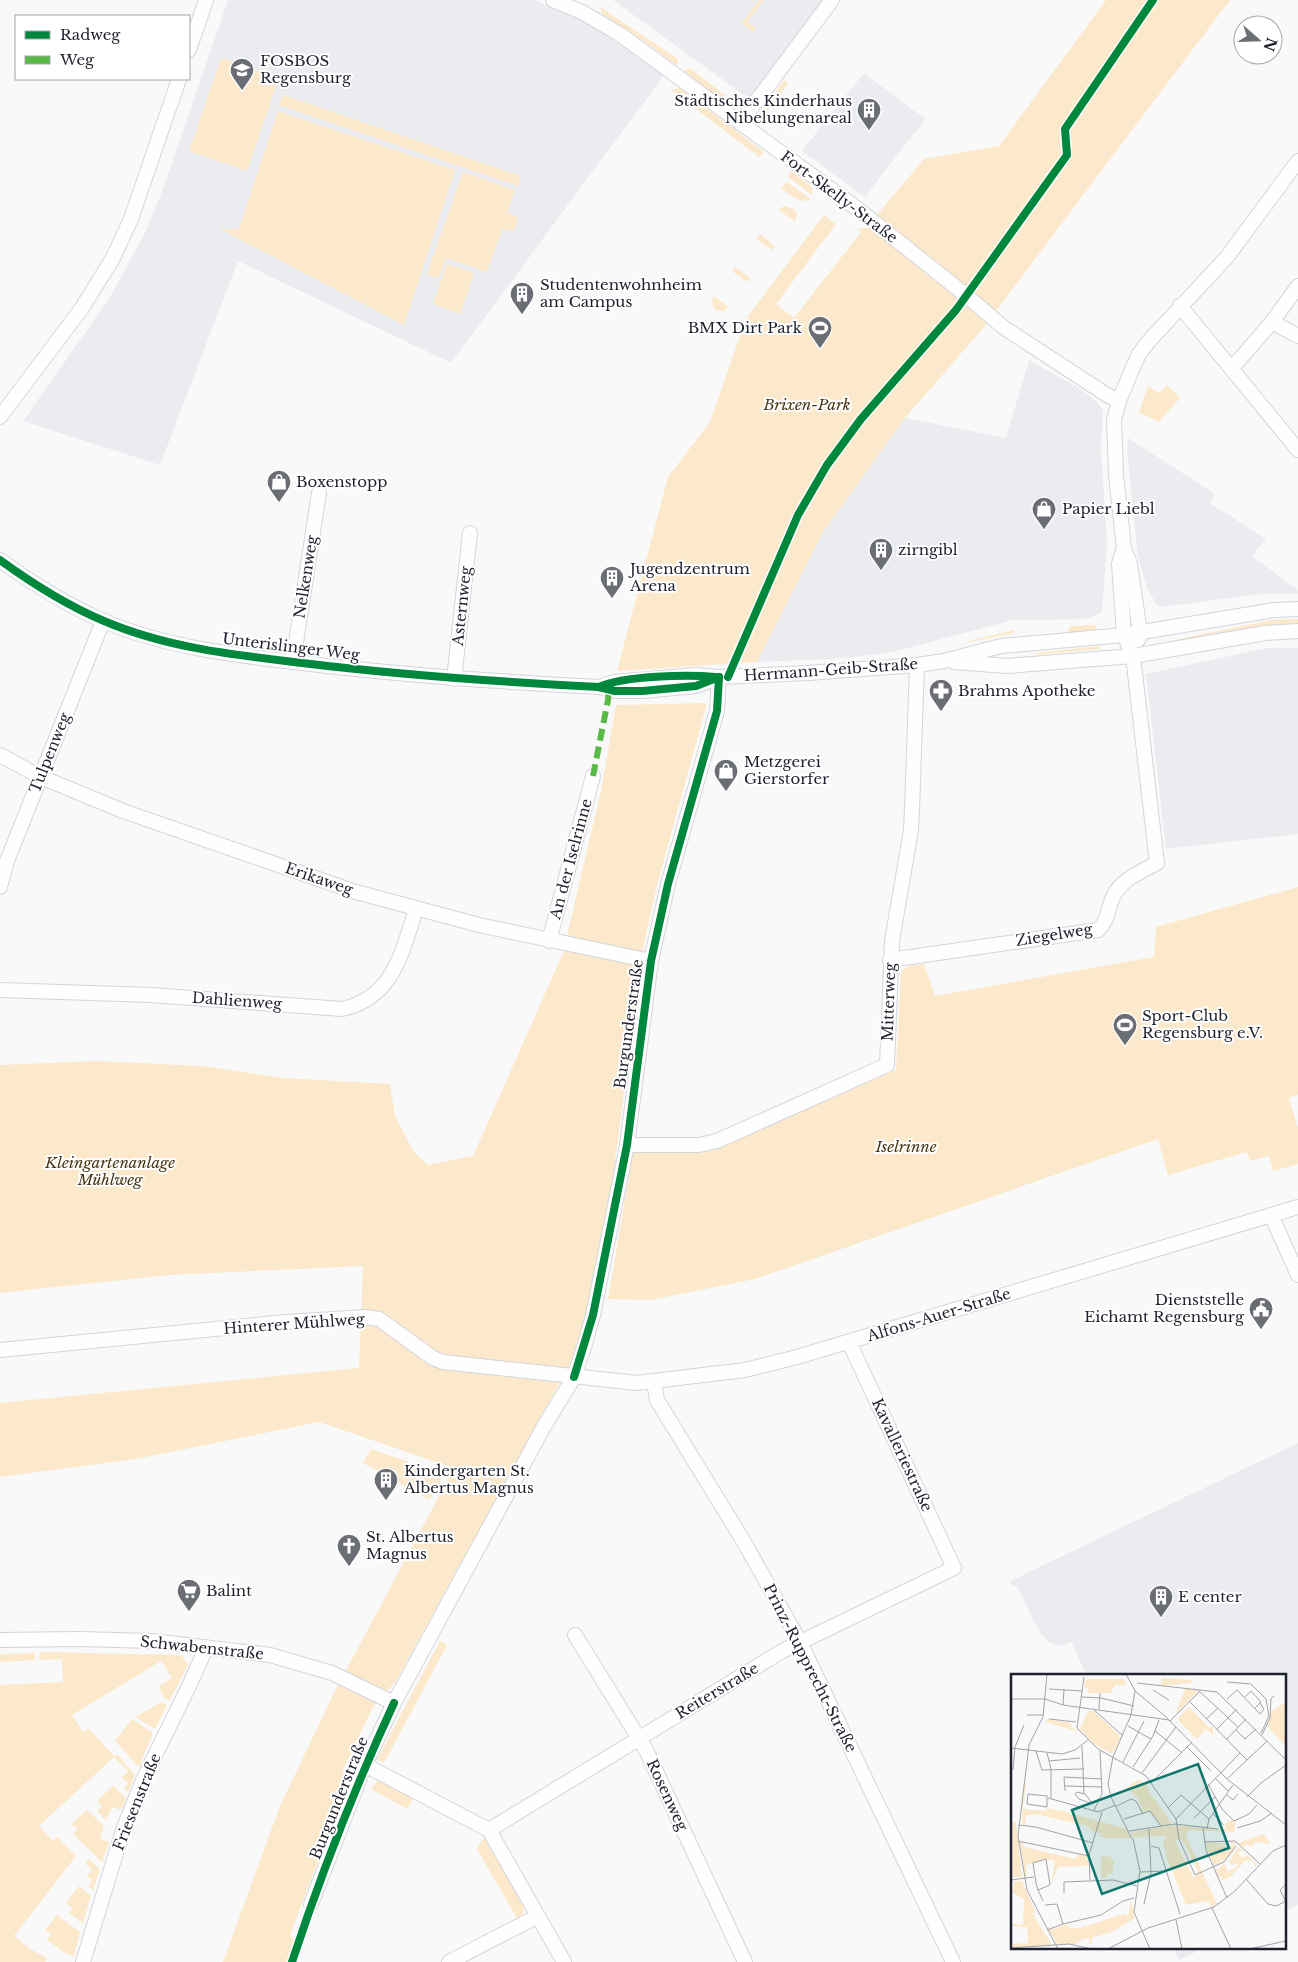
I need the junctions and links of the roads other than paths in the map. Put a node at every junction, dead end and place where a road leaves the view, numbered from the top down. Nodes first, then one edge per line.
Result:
1 (206, 0) edge
2 (554, 0) edge
3 (832, 0) edge
4 (584, 6) edge
5 (190, 47) edge
6 (179, 80) edge
7 (740, 123) junction
8 (1298, 160) edge
9 (1298, 286) edge
10 (1180, 306) junction
11 (1272, 322) junction
12 (1298, 336) edge
13 (1232, 368) junction
14 (1119, 401) junction
15 (0, 417) edge
16 (1298, 450) edge
17 (319, 493) dead end
18 (470, 533) dead end
19 (1124, 548) junction
20 (0, 560) edge
21 (1298, 609) edge
22 (103, 621) junction
23 (1298, 631) edge
24 (1140, 632) junction
25 (1124, 635) junction
26 (1133, 656) junction
27 (944, 661) junction
28 (293, 662) junction
29 (917, 665) junction
30 (719, 677) junction
31 (454, 679) junction
32 (0, 755) edge
33 (593, 776) dead end
34 (41, 777) junction
35 (0, 887) edge
36 (416, 909) junction
37 (549, 941) junction
38 (890, 960) junction
39 (651, 961) junction
40 (0, 990) edge
41 (627, 1145) junction
42 (1298, 1207) edge
43 (1271, 1215) junction
44 (1298, 1275) edge
45 (849, 1342) junction
46 (0, 1350) edge
47 (574, 1377) junction
48 (654, 1382) junction
49 (954, 1568) joint
50 (574, 1635) dead end
51 (0, 1640) edge
52 (800, 1642) junction
53 (206, 1648) junction
54 (394, 1703) junction
55 (638, 1738) junction
56 (365, 1765) junction
57 (489, 1830) junction
58 (311, 1904) dead end
59 (538, 1916) junction
60 (83, 1962) edge
61 (449, 1962) edge
62 (564, 1962) edge
63 (745, 1962) edge
64 (953, 1962) edge

1 - 5 street
2 - 4 street, Fort-Skelly-Straße
3 - 7 street
4 - 7 street, Fort-Skelly-Straße
6 - 15 street
7 - 14 street, Fort-Skelly-Straße
8 - 10 street
9 - 11 street
10 - 13 street
10 - 14 street
11 - 12 street
11 - 13 street
13 - 16 street
14 - 19 street
17 - 28 street, Nelkenweg
18 - 31 street, Asternweg
19 - 24 street
19 - 25 street
20 - 22 street, Unterislinger Weg
21 - 24 street, Hermann-Geib-Straße
22 - 28 street, Unterislinger Weg
22 - 34 street, Tulpenweg
23 - 26 street, Hermann-Geib-Straße
24 - 25 street, Hermann-Geib-Straße
24 - 26 street
25 - 26 street
25 - 27 street, Hermann-Geib-Straße
26 - 27 street, Hermann-Geib-Straße
26 - 38 street, Ziegelweg
27 - 29 street, Hermann-Geib-Straße
28 - 31 street, Unterislinger Weg
29 - 30 street, Hermann-Geib-Straße
29 - 38 street, Mitterweg
30 - 31 street, Unterislinger Weg
30 - 39 street, Burgunderstraße
32 - 34 street, Erikaweg
33 - 37 street, An der Iselrinne
34 - 35 street, Tulpenweg
34 - 36 street, Erikaweg
36 - 37 street, Erikaweg
36 - 40 street, Dahlienweg
37 - 39 street, Erikaweg
38 - 41 street, Mitterweg
39 - 41 street, Burgunderstraße
41 - 47 street, Burgunderstraße
42 - 43 street, Alfons-Auer-Straße
43 - 44 street
43 - 45 street, Alfons-Auer-Straße
45 - 48 street, Alfons-Auer-Straße
45 - 49 street, Kavalleriestraße
46 - 47 street, Hinterer Mühlweg
47 - 48 street, Alfons-Auer-Straße
47 - 54 street, Burgunderstraße
48 - 52 street, Prinz-Rupprecht-Straße
49 - 52 street, Reiterstraße
50 - 55 street, Rosenweg
51 - 53 street, Schwabenstraße
52 - 55 street, Reiterstraße
52 - 64 street, Prinz-Rupprecht-Straße
53 - 54 street, Schwabenstraße
53 - 60 street, Friesenstraße
54 - 56 street, Burgunderstraße
55 - 57 street, Reiterstraße
55 - 63 street, Rosenweg
56 - 57 street
56 - 58 street, Burgunderstraße
57 - 59 street
59 - 61 street
59 - 62 street

